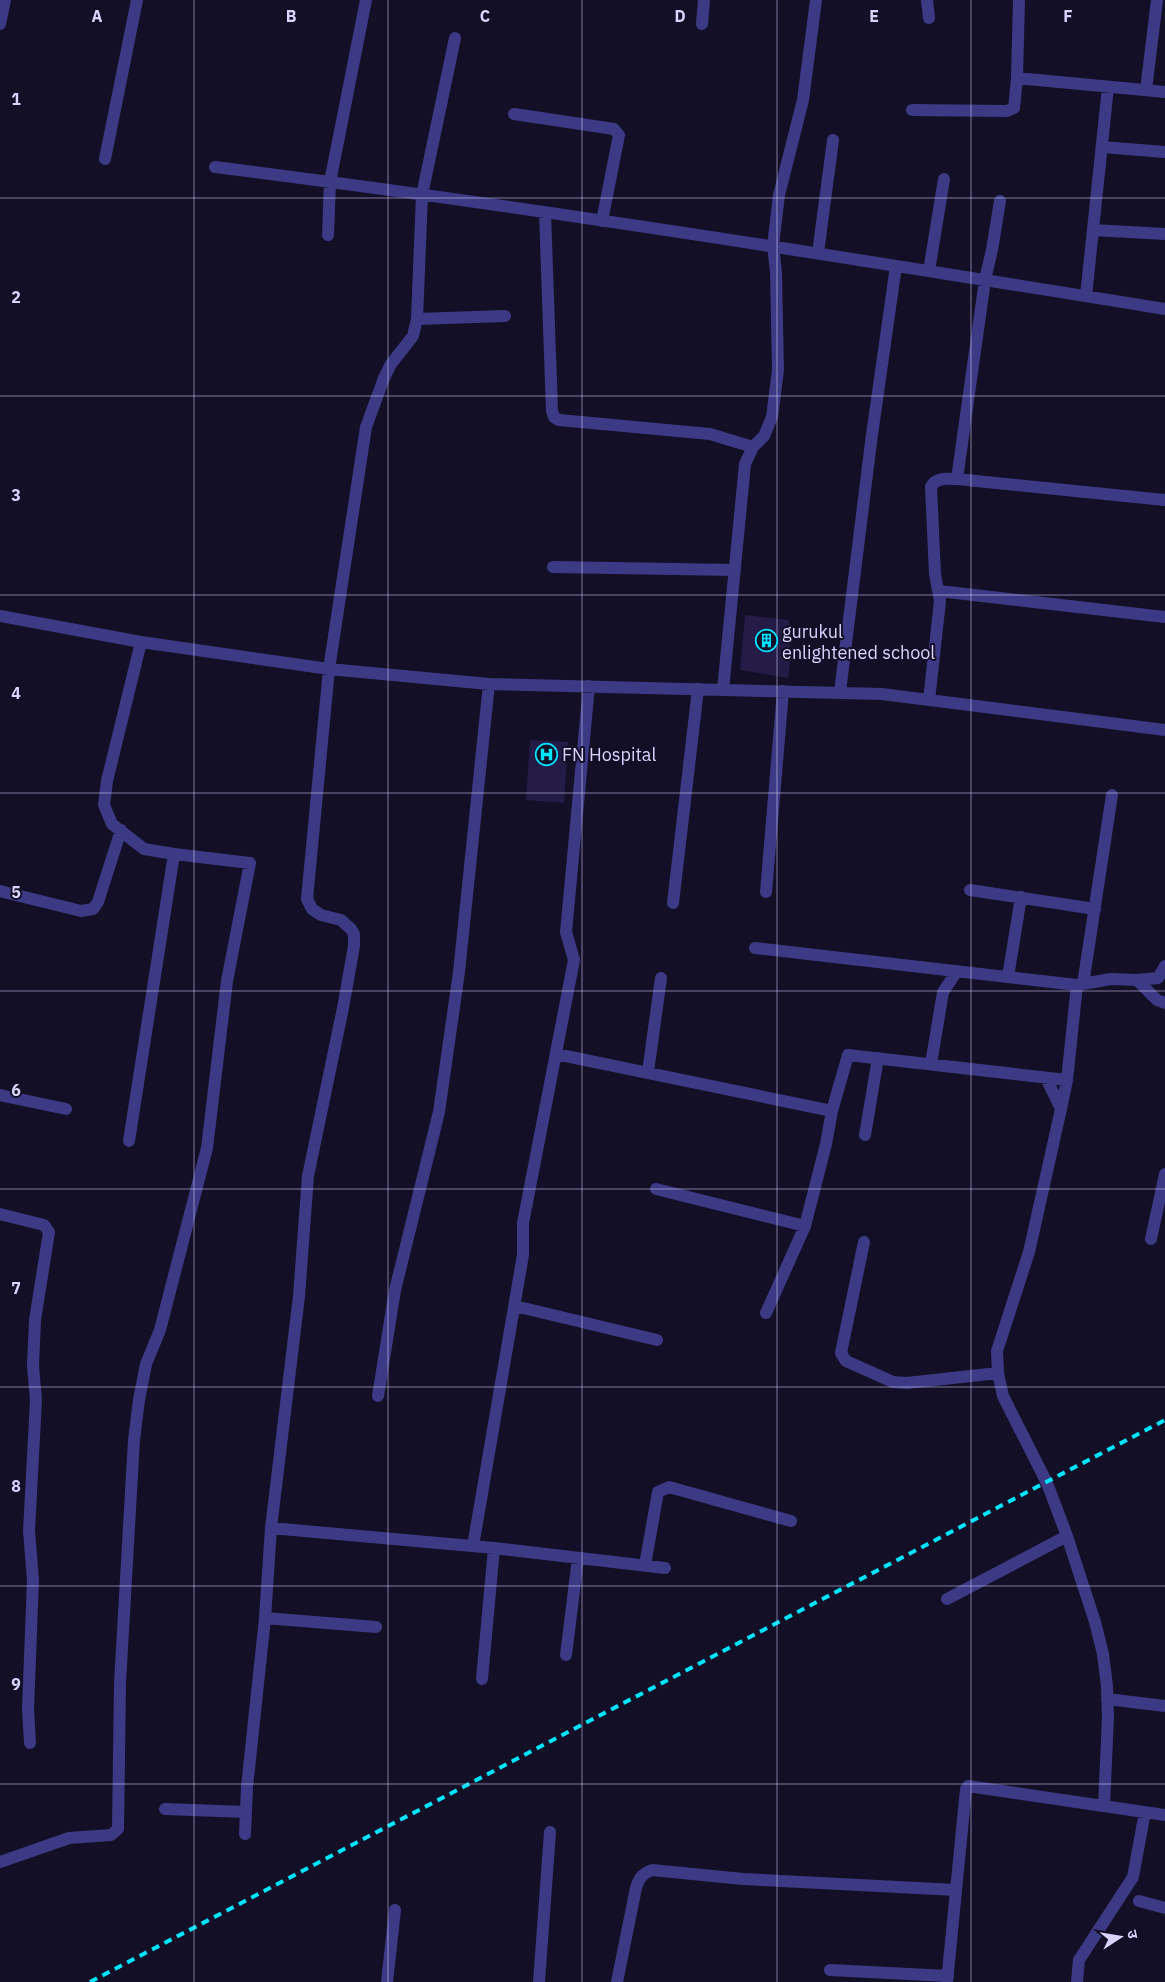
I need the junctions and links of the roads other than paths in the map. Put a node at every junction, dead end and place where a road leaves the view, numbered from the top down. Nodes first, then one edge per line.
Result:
1 (5, 0) edge
2 (137, 0) edge
3 (366, 0) edge
4 (704, 0) edge
5 (816, 0) edge
6 (927, 0) edge
7 (1019, 0) edge
8 (1156, 0) edge
9 (929, 18) dead end
10 (0, 24) edge
11 (702, 24) dead end
12 (1159, 25) edge
13 (455, 38) dead end
14 (1017, 78) junction
15 (1108, 87) junction
16 (1146, 90) junction
17 (1165, 92) edge
18 (912, 110) dead end
19 (514, 114) dead end
20 (833, 140) dead end
21 (1102, 147) junction
22 (1165, 152) edge
23 (105, 159) dead end
24 (215, 167) dead end
25 (944, 179) dead end
26 (330, 182) junction
27 (422, 195) junction
28 (1000, 201) dead end
29 (545, 213) junction
30 (602, 221) junction
31 (1093, 230) junction
32 (1165, 234) edge
33 (328, 235) dead end
34 (772, 246) junction
35 (818, 253) junction
36 (896, 266) junction
37 (929, 271) junction
38 (985, 280) junction
39 (1086, 296) junction
40 (1165, 309) edge
41 (505, 316) dead end
42 (417, 319) junction
43 (753, 447) junction
44 (957, 479) junction
45 (1165, 500) edge
46 (553, 567) dead end
47 (735, 570) junction
48 (939, 591) junction
49 (0, 616) edge
50 (1165, 617) edge
51 (141, 642) junction
52 (328, 669) junction
53 (489, 684) junction
54 (589, 686) junction
55 (698, 689) junction
56 (724, 690) junction
57 (783, 691) junction
58 (840, 692) junction
59 (929, 700) junction
60 (1165, 730) edge
61 (1112, 795) dead end
62 (121, 830) junction
63 (174, 854) junction
64 (970, 890) dead end
65 (0, 891) edge
66 (766, 892) dead end
67 (1021, 897) junction
68 (673, 903) dead end
69 (1095, 909) junction
70 (755, 948) dead end
71 (1165, 966) edge
72 (957, 971) junction
73 (1008, 977) junction
74 (661, 978) dead end
75 (1137, 980) junction
76 (1080, 985) junction
77 (1165, 1003) edge
78 (556, 1054) junction
79 (878, 1058) junction
80 (931, 1064) junction
81 (648, 1072) junction
82 (1046, 1078) junction
83 (1067, 1080) junction
84 (0, 1095) edge
85 (1061, 1109) junction
86 (66, 1110) dead end
87 (832, 1111) junction
88 (865, 1135) dead end
89 (129, 1141) dead end
90 (1165, 1174) edge
91 (656, 1189) dead end
92 (0, 1214) edge
93 (805, 1226) junction
94 (1151, 1239) dead end
95 (864, 1242) dead end
96 (515, 1306) junction
97 (766, 1313) dead end
98 (657, 1340) dead end
99 (998, 1373) junction
100 (378, 1396) dead end
101 (790, 1521) dead end
102 (271, 1528) junction
103 (1067, 1536) junction
104 (474, 1546) junction
105 (494, 1548) junction
106 (578, 1558) junction
107 (645, 1566) junction
108 (664, 1568) dead end
109 (947, 1599) dead end
110 (264, 1618) junction
111 (376, 1627) dead end
112 (566, 1655) dead end
113 (482, 1679) dead end
114 (1107, 1699) junction
115 (1165, 1706) edge
116 (30, 1744) dead end
117 (1104, 1806) junction
118 (164, 1809) dead end
119 (246, 1812) junction
120 (1145, 1812) junction
121 (1165, 1815) edge
122 (550, 1832) dead end
123 (245, 1834) dead end
124 (0, 1862) edge
125 (956, 1890) junction
126 (1140, 1901) dead end
127 (1165, 1908) edge
128 (395, 1910) dead end
129 (830, 1970) dead end
130 (948, 1979) edge
131 (387, 1982) edge
132 (540, 1982) edge
133 (617, 1982) edge
134 (1077, 1982) edge

1 - 10 street
2 - 23 street
3 - 26 street
4 - 11 street
5 - 34 street
6 - 9 street
7 - 14 street
8 - 12 street
12 - 16 street
13 - 27 street
14 - 15 street
14 - 18 street
15 - 16 street
15 - 21 street
16 - 17 street
19 - 30 street
20 - 35 street
21 - 22 street
21 - 31 street
24 - 26 street
25 - 37 street
26 - 27 street
26 - 33 street
27 - 29 street
27 - 42 street
28 - 38 street
29 - 30 street
29 - 43 street
30 - 34 street
31 - 32 street
31 - 39 street
34 - 35 street
34 - 43 street
35 - 36 street
36 - 37 street
36 - 58 street
37 - 38 street
38 - 39 street
38 - 44 street
39 - 40 street
41 - 42 street
42 - 52 street
43 - 47 street
44 - 45 street
44 - 48 street
46 - 47 street
47 - 56 street
48 - 50 street
48 - 59 street
49 - 51 street
51 - 52 street
51 - 62 street
52 - 53 street
52 - 102 street
53 - 54 street
53 - 100 street
54 - 55 street
54 - 78 street
55 - 56 street
55 - 68 street
56 - 57 street
57 - 58 street
57 - 66 street
58 - 59 street
59 - 60 street
61 - 69 street
62 - 63 street
62 - 65 street
63 - 89 street
63 - 124 street
64 - 67 street
67 - 69 street
67 - 73 street
69 - 76 street
70 - 72 street
71 - 75 street
72 - 73 street
72 - 80 street
73 - 76 street
74 - 81 street
75 - 76 street
75 - 77 street
76 - 83 street
78 - 81 street
78 - 96 street
79 - 80 street
79 - 87 street
79 - 88 street
80 - 82 street
81 - 87 street
82 - 83 street
82 - 85 street
83 - 85 street
84 - 86 street
85 - 99 street
87 - 93 street
90 - 94 street
91 - 93 street
92 - 116 street
93 - 97 street
95 - 99 street
96 - 98 street
96 - 104 street
99 - 103 street
101 - 107 street
102 - 104 street
102 - 110 street
103 - 109 street
103 - 114 street
104 - 105 street
105 - 106 street
105 - 113 street
106 - 107 street
106 - 112 street
107 - 108 street
110 - 111 street
110 - 119 street
114 - 115 street
114 - 117 street
117 - 120 street
117 - 125 street
118 - 119 street
119 - 123 street
120 - 121 street
120 - 134 street
122 - 132 street
125 - 130 street
125 - 133 street
126 - 127 street
128 - 131 street
129 - 130 street

